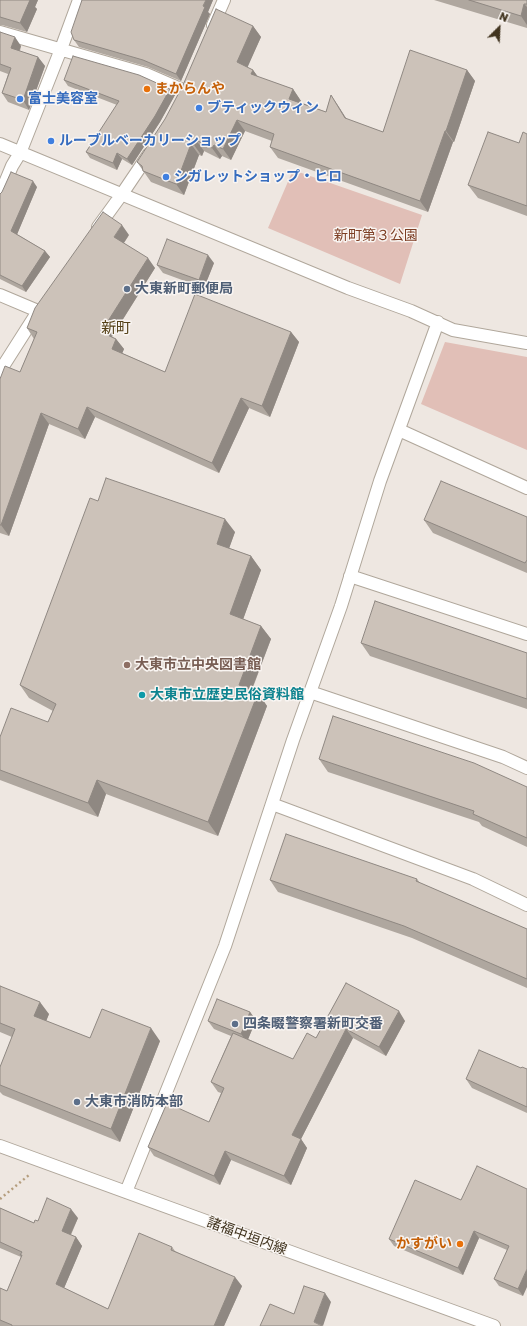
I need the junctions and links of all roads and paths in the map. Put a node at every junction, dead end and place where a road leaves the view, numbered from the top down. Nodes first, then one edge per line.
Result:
1 (79, 0) edge
2 (224, 0) edge
3 (0, 32) edge
4 (209, 35) edge
5 (61, 49) junction
6 (184, 91) edge
7 (0, 144) edge
8 (154, 146) edge
9 (20, 153) junction
10 (122, 194) junction
11 (0, 196) edge
12 (92, 236) edge
13 (0, 295) edge
14 (438, 322) junction
15 (527, 343) edge
16 (0, 371) edge
17 (399, 430) junction
18 (527, 488) edge
19 (350, 576) junction
20 (527, 634) edge
21 (310, 692) junction
22 (527, 768) edge
23 (272, 804) junction
24 (527, 906) edge
25 (0, 1146) edge
26 (44, 1162) junction
27 (126, 1192) junction
28 (0, 1199) edge
29 (494, 1326) edge

1 - 5 street
2 - 4 street
3 - 5 street
5 - 6 street
5 - 9 street
7 - 9 street
8 - 10 street
9 - 10 street
9 - 11 street
10 - 12 street
10 - 14 street
13 - 16 street
14 - 15 street
14 - 17 street
17 - 18 street
17 - 19 street
19 - 20 street
19 - 21 street
21 - 22 street
21 - 23 street
23 - 24 street
23 - 27 street
25 - 26 street, 諸福中垣内線
26 - 27 street, 諸福中垣内線
26 - 28 path
27 - 29 street, 諸福中垣内線

